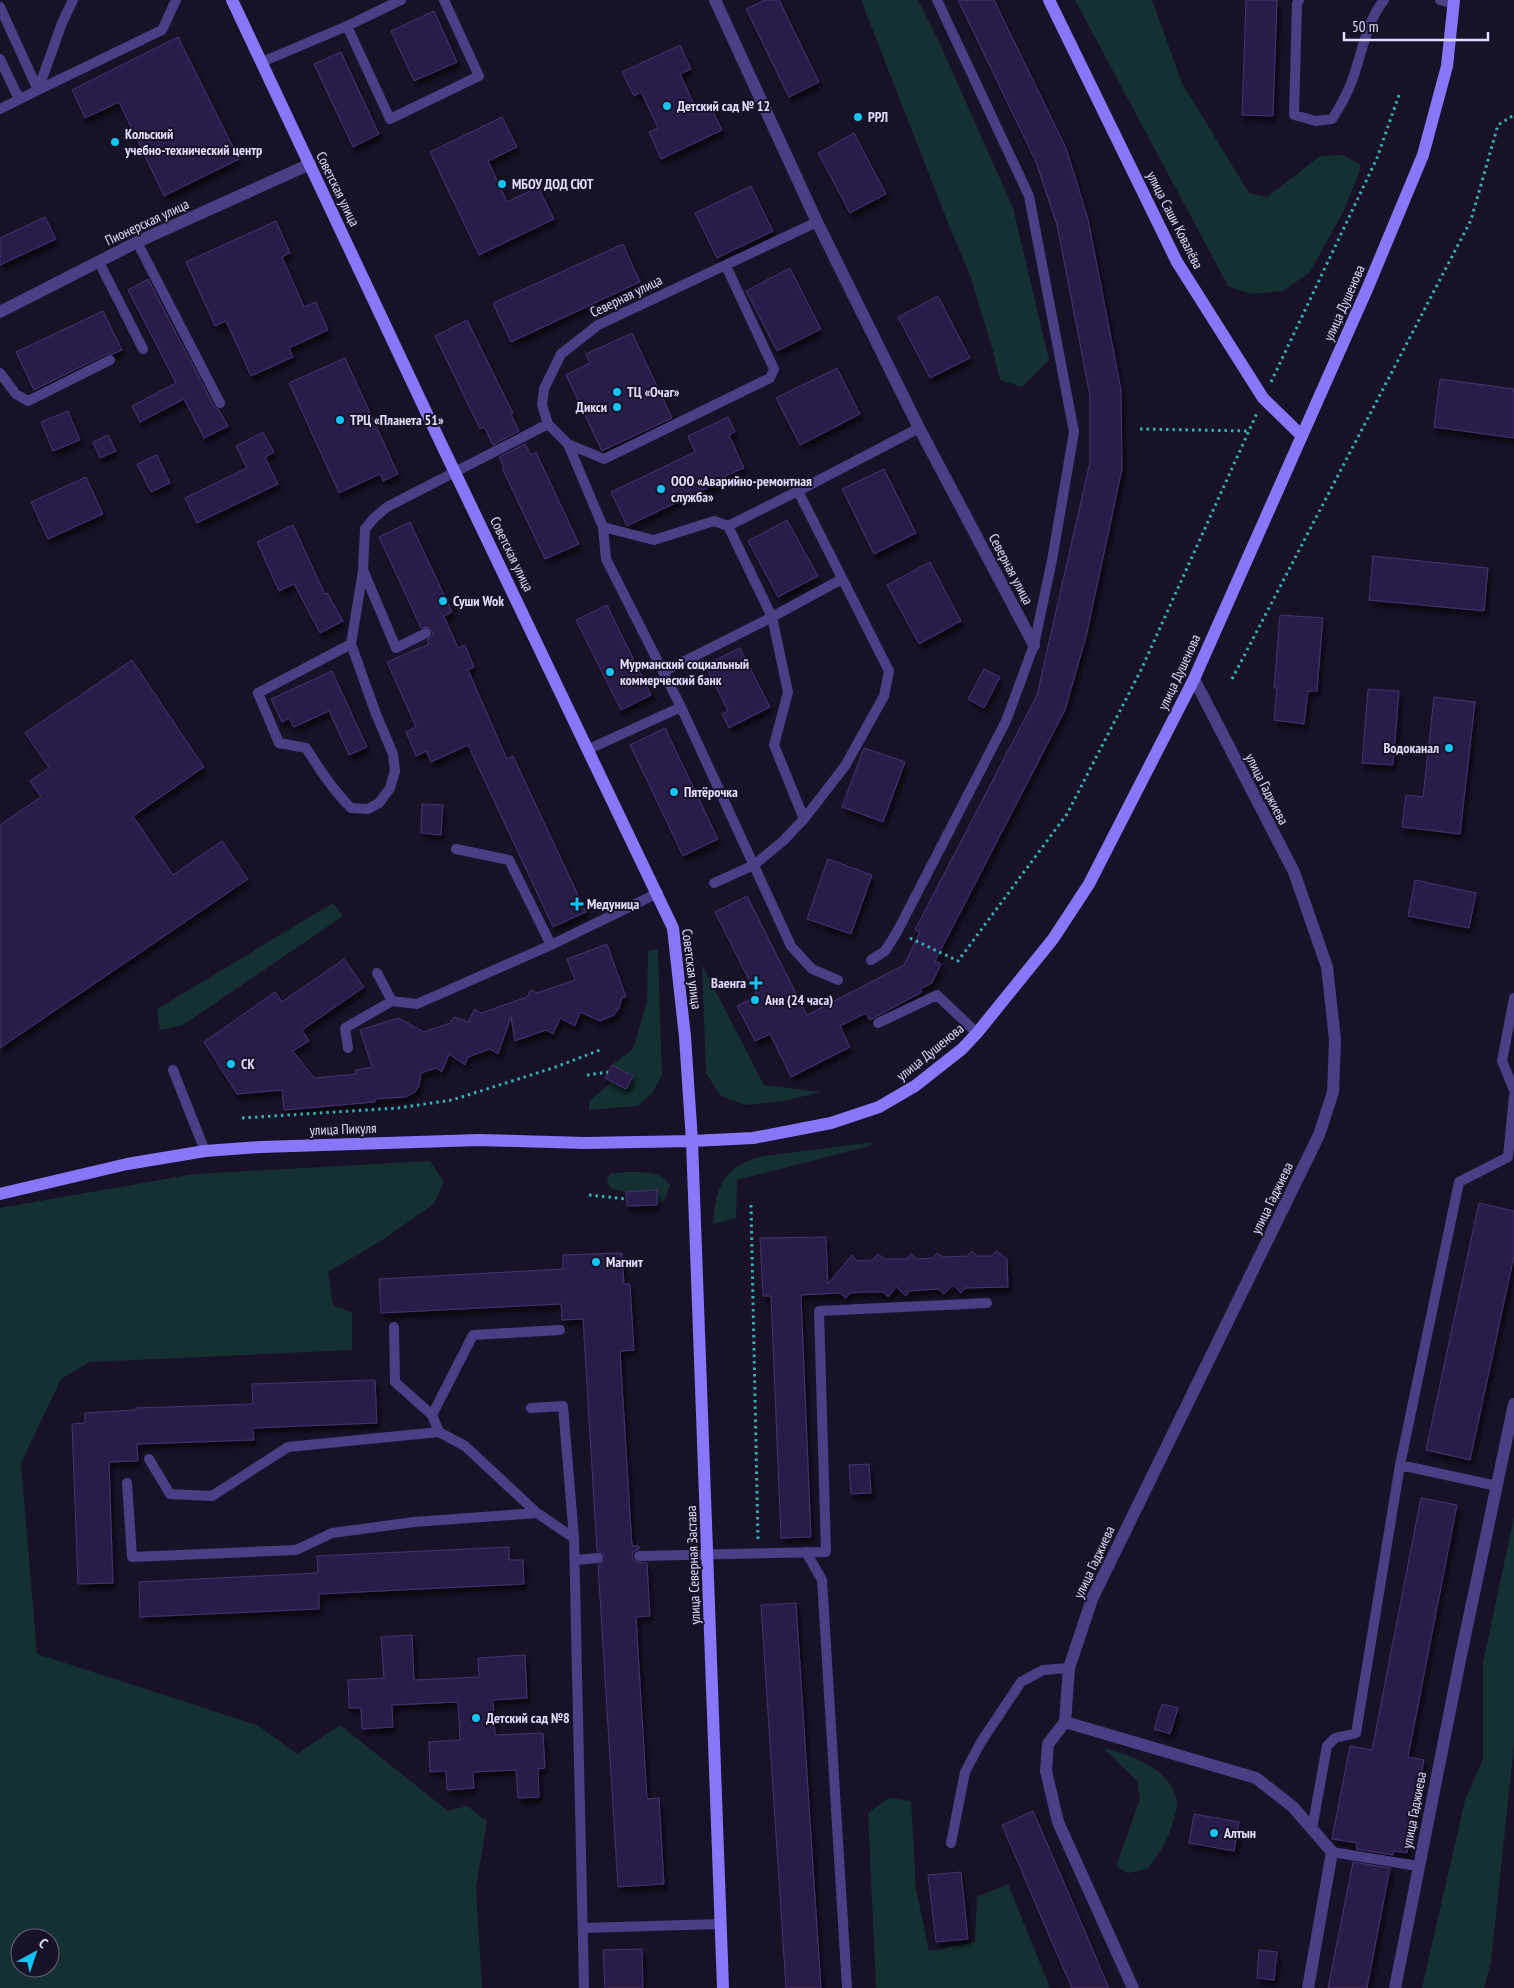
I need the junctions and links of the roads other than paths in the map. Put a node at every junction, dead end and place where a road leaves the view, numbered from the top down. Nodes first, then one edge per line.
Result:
1 (73, 0) edge
2 (176, 0) edge
3 (232, 0) edge
4 (401, 0) edge
5 (444, 0) edge
6 (715, 0) edge
7 (938, 0) edge
8 (1049, 0) edge
9 (1299, 0) edge
10 (1384, 0) edge
11 (1440, 0) edge
12 (1454, 2) edge
13 (0, 7) edge
14 (347, 26) junction
15 (0, 59) edge
16 (262, 62) junction
17 (38, 90) junction
18 (19, 99) junction
19 (0, 109) edge
20 (310, 164) junction
21 (817, 222) junction
22 (137, 242) junction
23 (99, 262) junction
24 (726, 266) junction
25 (0, 312) edge
26 (143, 349) dead end
27 (110, 360) dead end
28 (0, 373) edge
29 (220, 403) dead end
30 (548, 424) junction
31 (919, 428) junction
32 (1302, 436) junction
33 (568, 444) junction
34 (456, 472) junction
35 (798, 491) junction
36 (728, 526) junction
37 (603, 527) junction
38 (363, 570) junction
39 (842, 579) junction
40 (772, 617) junction
41 (426, 633) dead end
42 (351, 644) junction
43 (1034, 645) junction
44 (663, 672) junction
45 (1194, 679) junction
46 (680, 707) junction
47 (589, 749) junction
48 (804, 820) junction
49 (456, 849) dead end
50 (754, 865) junction
51 (714, 883) dead end
52 (658, 893) junction
53 (551, 945) junction
54 (871, 960) dead end
55 (377, 973) dead end
56 (838, 980) dead end
57 (1514, 998) edge
58 (392, 1001) junction
59 (878, 1023) dead end
60 (977, 1033) junction
61 (348, 1048) dead end
62 (173, 1070) dead end
63 (1514, 1090) edge
64 (1514, 1096) edge
65 (692, 1141) junction
66 (205, 1151) junction
67 (0, 1194) edge
68 (988, 1303) dead end
69 (394, 1327) dead end
70 (560, 1330) dead end
71 (1514, 1404) edge
72 (531, 1408) dead end
73 (432, 1415) junction
74 (440, 1432) junction
75 (149, 1459) dead end
76 (1400, 1465) junction
77 (127, 1483) dead end
78 (1497, 1486) junction
79 (538, 1513) junction
80 (574, 1538) junction
81 (806, 1552) junction
82 (639, 1556) dead end
83 (708, 1556) junction
84 (598, 1558) dead end
85 (576, 1560) junction
86 (1069, 1668) junction
87 (1065, 1722) junction
88 (1312, 1829) junction
89 (951, 1843) dead end
90 (1332, 1852) junction
91 (1418, 1866) junction
92 (720, 1924) junction
93 (583, 1928) junction
94 (584, 1988) edge
95 (723, 1988) edge
96 (846, 1988) edge
97 (1133, 1988) edge
98 (1308, 1988) edge
99 (1395, 1988) edge

1 - 17 lane
2 - 17 lane
3 - 16 street, Советская улица
4 - 14 lane
5 - 14 lane
6 - 21 street, Северная улица
7 - 43 lane
8 - 32 street, улица Саши Ковалёва
9 - 10 lane
11 - 12 lane
12 - 32 street, улица Душенова
13 - 17 lane
14 - 16 lane
15 - 18 lane
16 - 20 street, Советская улица
17 - 18 lane
18 - 19 lane
20 - 22 street, Пионерская улица
20 - 34 street, Советская улица
21 - 24 lane, Северная улица
21 - 31 street, Северная улица
22 - 23 street, Пионерская улица
22 - 29 lane
23 - 25 street, Пионерская улица
23 - 26 lane
24 - 30 lane, Северная улица
24 - 33 lane
27 - 28 lane
30 - 33 lane
30 - 34 lane
31 - 35 lane
31 - 43 street, Северная улица
32 - 45 street, улица Душенова
33 - 37 lane
34 - 38 lane
34 - 47 street, Советская улица
35 - 36 lane
35 - 39 lane
36 - 37 lane
36 - 40 lane
37 - 44 lane
38 - 41 lane
38 - 42 lane
39 - 40 lane
39 - 48 lane
40 - 44 lane
40 - 48 lane
42 - 42 lane
43 - 54 lane
44 - 46 lane
45 - 60 street, улица Душенова
45 - 86 street, улица Гаджиева
46 - 47 lane
46 - 50 lane
47 - 52 street, Советская улица
48 - 50 lane
49 - 53 lane
50 - 51 lane
50 - 56 lane
52 - 53 lane
52 - 65 street, Советская улица
53 - 58 lane
55 - 58 lane
57 - 63 lane
58 - 61 lane
59 - 60 lane
60 - 65 street, улица Душенова
62 - 66 lane
64 - 76 lane
65 - 66 street, улица Пикуля
65 - 83 street, улица Северная Застава
66 - 67 street, улица Пикуля
68 - 81 lane
69 - 73 lane
70 - 73 lane
71 - 78 street, улица Гаджиева
72 - 80 lane
73 - 74 lane
74 - 75 lane
74 - 79 lane
76 - 78 lane
76 - 88 lane
77 - 79 lane
78 - 91 street, улица Гаджиева
79 - 80 lane
80 - 85 lane
81 - 83 lane
81 - 96 lane
82 - 83 lane
83 - 92 street, улица Северная Застава
84 - 85 lane
85 - 93 lane
86 - 87 street, улица Гаджиева
86 - 89 lane
87 - 88 street
87 - 97 street
88 - 90 street
90 - 91 lane
90 - 98 street
91 - 99 street, улица Гаджиева
92 - 93 lane
92 - 95 street, улица Северная Застава
93 - 94 lane

